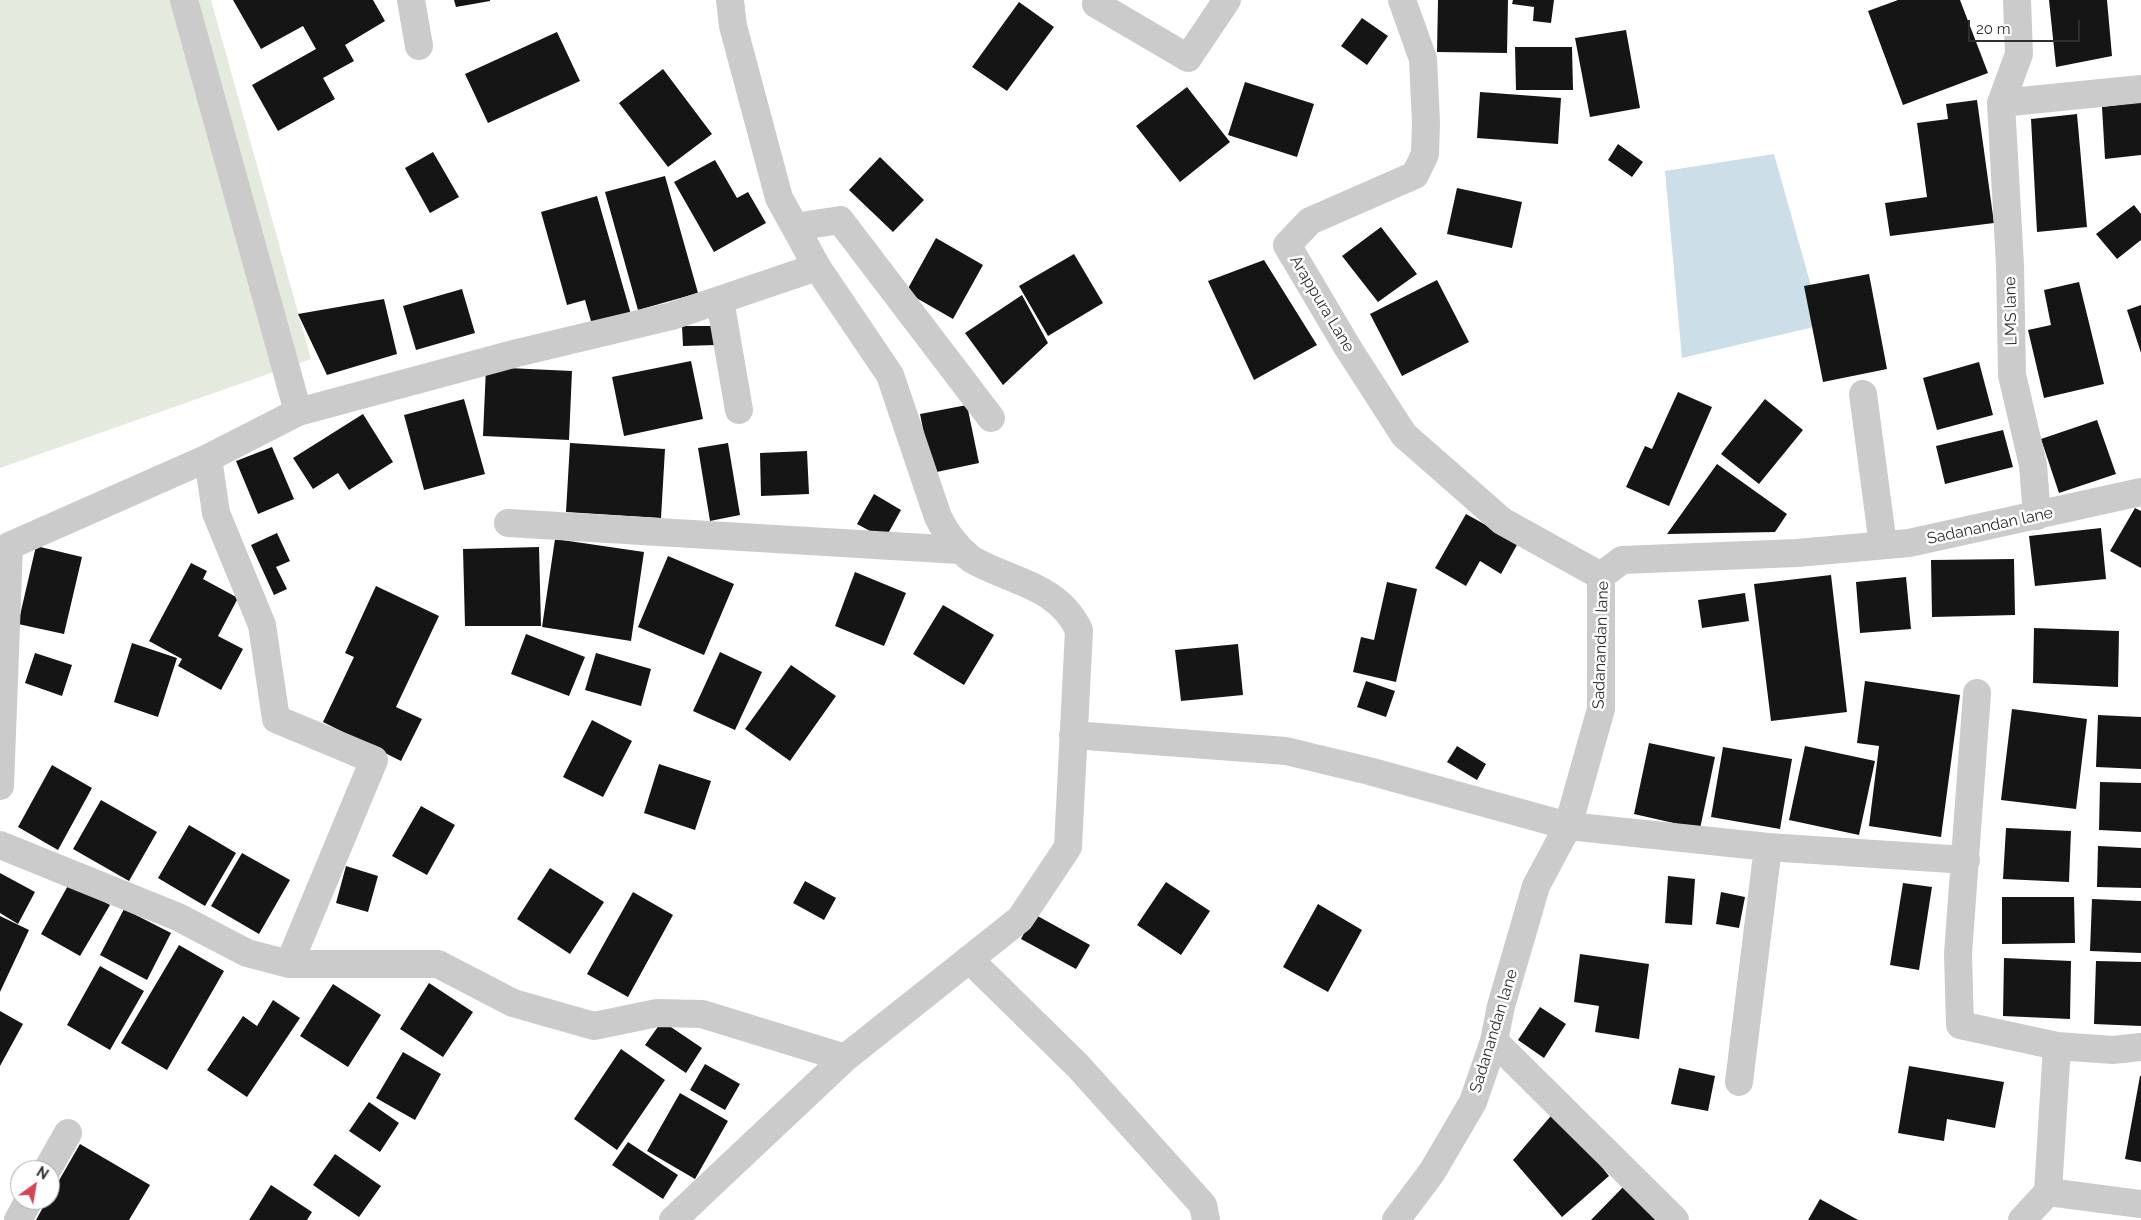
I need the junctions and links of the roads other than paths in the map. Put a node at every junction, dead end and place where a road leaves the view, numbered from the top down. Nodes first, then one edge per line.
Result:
1 (184, 0) edge
2 (411, 0) edge
3 (730, 0) edge
4 (1226, 0) edge
5 (2017, 0) edge
6 (1400, 2) edge
7 (1096, 4) dead end
8 (418, 46) dead end
9 (2141, 89) edge
10 (2001, 102) junction
11 (795, 227) junction
12 (817, 267) junction
13 (720, 300) junction
14 (1863, 394) dead end
15 (739, 410) dead end
16 (298, 412) junction
17 (991, 418) dead end
18 (208, 458) junction
19 (2141, 492) edge
20 (2037, 516) junction
21 (508, 524) dead end
22 (1883, 546) junction
23 (960, 550) junction
24 (1601, 576) junction
25 (1977, 693) dead end
26 (1074, 735) junction
27 (0, 786) edge
28 (1568, 826) junction
29 (0, 845) edge
30 (1768, 847) junction
31 (1966, 860) junction
32 (969, 960) junction
33 (289, 964) junction
34 (1494, 1041) junction
35 (2057, 1046) junction
36 (2141, 1047) edge
37 (846, 1058) junction
38 (1738, 1082) dead end
39 (68, 1133) dead end
40 (53, 1160) edge
41 (2048, 1192) junction
42 (2141, 1204) edge
43 (673, 1220) edge
44 (1206, 1220) edge
45 (1396, 1220) edge
46 (1675, 1220) edge
47 (2022, 1220) edge

1 - 16 street
2 - 8 street
3 - 11 street
4 - 7 street
5 - 10 street
6 - 24 street, Arappura Lane
9 - 10 street
10 - 20 street, LMS lane
11 - 12 street
11 - 17 street
12 - 13 street
12 - 23 street
13 - 15 street
13 - 16 street
14 - 22 street
16 - 18 street
18 - 27 street
18 - 33 street
19 - 20 street, Sadanandan lane
20 - 22 street, Sadanandan lane
21 - 23 street
22 - 24 street, Sadanandan lane
23 - 26 street
24 - 28 street, Sadanandan lane
25 - 31 street
26 - 28 street
26 - 32 street
28 - 30 street
28 - 34 street, Sadanandan lane
29 - 33 street
30 - 31 street
30 - 38 street
31 - 35 street
32 - 37 street
32 - 44 street
33 - 37 street
34 - 45 street, Sadanandan lane
34 - 46 street
35 - 36 street
35 - 41 street
37 - 43 street
39 - 40 street
41 - 42 street
41 - 47 street

